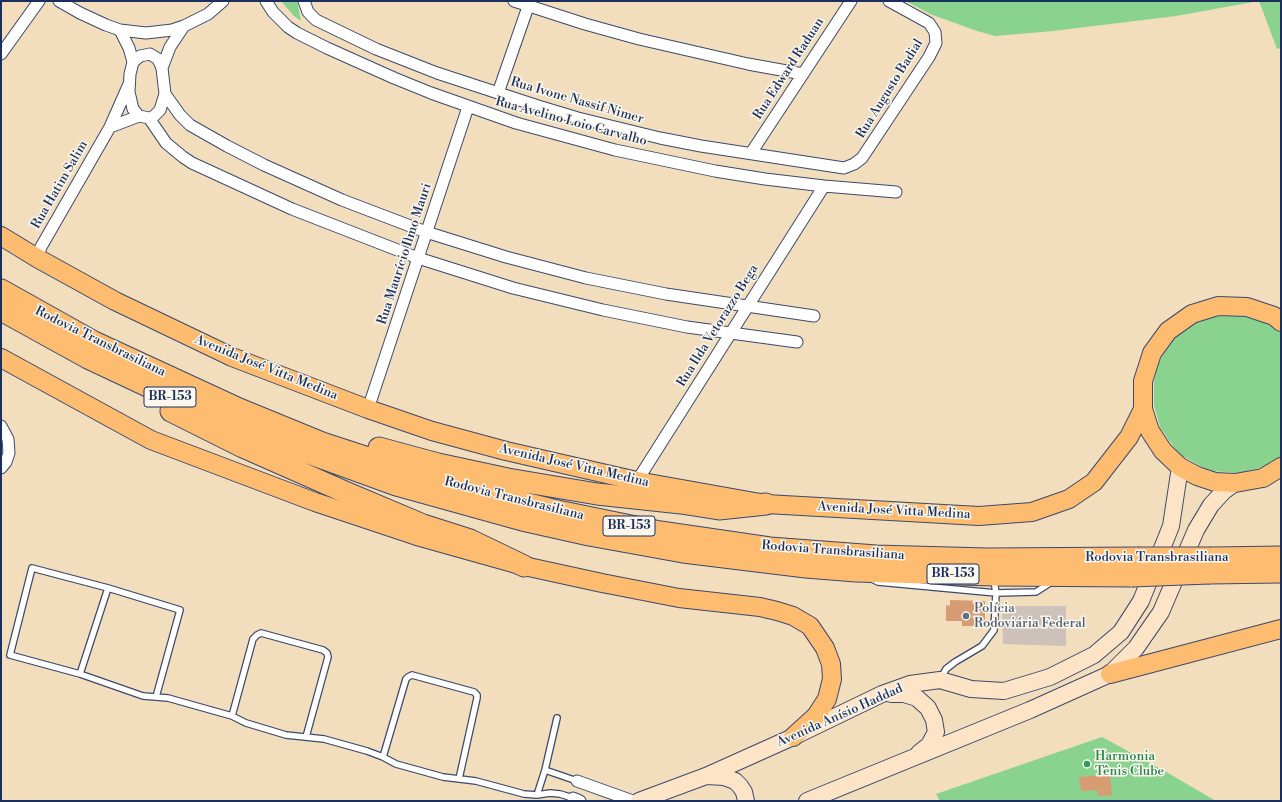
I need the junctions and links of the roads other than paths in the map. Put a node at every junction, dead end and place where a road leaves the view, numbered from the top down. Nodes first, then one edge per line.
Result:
1 (39, 1) edge
2 (59, 1) edge
3 (223, 1) edge
4 (266, 1) edge
5 (304, 1) edge
6 (514, 1) edge
7 (851, 1) edge
8 (889, 1) edge
9 (529, 3) edge
10 (184, 26) junction
11 (120, 30) junction
12 (1, 54) edge
13 (133, 62) junction
14 (162, 68) junction
15 (803, 74) junction
16 (130, 82) junction
17 (165, 94) junction
18 (498, 94) junction
19 (468, 107) junction
20 (144, 117) junction
21 (110, 126) junction
22 (750, 153) junction
23 (854, 164) joint
24 (824, 186) junction
25 (896, 192) dead end
26 (426, 232) junction
27 (1, 236) edge
28 (37, 258) junction
29 (418, 258) junction
30 (1, 290) edge
31 (748, 306) junction
32 (3, 311) edge
33 (814, 316) dead end
34 (1281, 322) edge
35 (730, 333) junction
36 (797, 342) dead end
37 (1, 358) edge
38 (368, 409) junction
39 (1144, 409) junction
40 (1, 426) edge
41 (284, 427) junction
42 (1180, 467) junction
43 (1281, 467) edge
44 (1, 468) edge
45 (637, 481) junction
46 (1234, 484) junction
47 (766, 504) junction
48 (1281, 557) edge
49 (524, 566) junction
50 (1210, 566) junction
51 (1134, 567) junction
52 (992, 572) junction
53 (1281, 572) edge
54 (108, 588) junction
55 (1281, 629) edge
56 (80, 674) junction
57 (1110, 674) junction
58 (940, 680) junction
59 (882, 694) junction
60 (156, 697) junction
61 (232, 716) junction
62 (557, 718) dead end
63 (306, 737) junction
64 (793, 737) junction
65 (383, 757) junction
66 (913, 758) junction
67 (545, 770) junction
68 (706, 776) junction
69 (459, 779) junction
70 (577, 781) joint
71 (537, 795) junction
72 (576, 800) edge
73 (633, 801) edge
74 (639, 801) edge
75 (746, 801) edge
76 (807, 801) edge

1 - 12 street
2 - 11 street
3 - 10 street
4 - 19 street, Rua Avelino Loio Carvalho
5 - 18 street, Rua Ivone Nassif Nimer
6 - 9 street
7 - 15 street, Rua Edward Raduan
8 - 23 street, Rua Augusto Badial
9 - 15 street
9 - 18 street
10 - 11 street
10 - 14 street
11 - 13 street
13 - 14 street
13 - 16 street, Rua Hatim Salim
14 - 17 street
15 - 22 street, Rua Edward Raduan
16 - 20 street, Rua Hatim Salim
16 - 21 street, Rua Hatim Salim
17 - 20 street
17 - 26 street
18 - 22 street, Rua Ivone Nassif Nimer
19 - 24 street, Rua Avelino Loio Carvalho
19 - 26 street, Rua Maurício Ilmo Mauri
20 - 21 street
20 - 29 street, Rua Hatim Salim
21 - 28 street, Rua Hatim Salim
22 - 23 street, Rua Ivone Nassif Nimer
24 - 25 street, Rua Avelino Loio Carvalho
24 - 31 street, Rua Ilda Vetorazzo Bega
26 - 29 street, Rua Maurício Ilmo Mauri
26 - 31 street
27 - 28 main road, Avenida José Vitta Medina
28 - 38 main road, Avenida José Vitta Medina
29 - 35 street, Rua Hatim Salim
29 - 38 street, Rua Maurício Ilmo Mauri
30 - 41 highway, Rodovia Transbrasiliana / BR-153
31 - 33 street
31 - 35 street, Rua Ilda Vetorazzo Bega
32 - 49 highway
32 - 52 highway, Rodovia Transbrasiliana / BR-153
34 - 39 main road
35 - 36 street, Rua Hatim Salim
35 - 45 street, Rua Ilda Vetorazzo Bega
37 - 49 main road
38 - 45 main road, Avenida José Vitta Medina
39 - 42 main road
39 - 47 main road, Avenida José Vitta Medina
40 - 44 street
41 - 47 highway
41 - 52 highway, Rodovia Transbrasiliana / BR-153
42 - 46 main road
42 - 58 main road, Avenida Anísio Haddad
43 - 46 main road
45 - 47 main road, Avenida José Vitta Medina
46 - 57 main road
48 - 50 highway, Rodovia Transbrasiliana / BR-153
49 - 64 main road
50 - 51 highway, Rodovia Transbrasiliana / BR-153, bridge
50 - 53 highway, Rodovia Transbrasiliana / BR-153
51 - 52 highway, Rodovia Transbrasiliana / BR-153
51 - 52 highway, Rodovia Transbrasiliana / BR-153
52 - 58 lane
54 - 56 lane
54 - 56 lane
54 - 60 lane
55 - 57 main road
56 - 60 lane
57 - 66 main road
58 - 59 main road, Avenida Anísio Haddad
59 - 64 main road, Avenida Anísio Haddad
59 - 66 main road
60 - 61 lane
61 - 63 lane
61 - 63 lane
62 - 67 lane
63 - 65 lane
64 - 68 main road, Avenida Anísio Haddad
65 - 69 lane
65 - 69 lane
66 - 76 main road
67 - 70 lane
67 - 71 lane
68 - 74 main road, Avenida Anísio Haddad
68 - 75 main road
69 - 71 lane
70 - 73 street
71 - 72 lane

